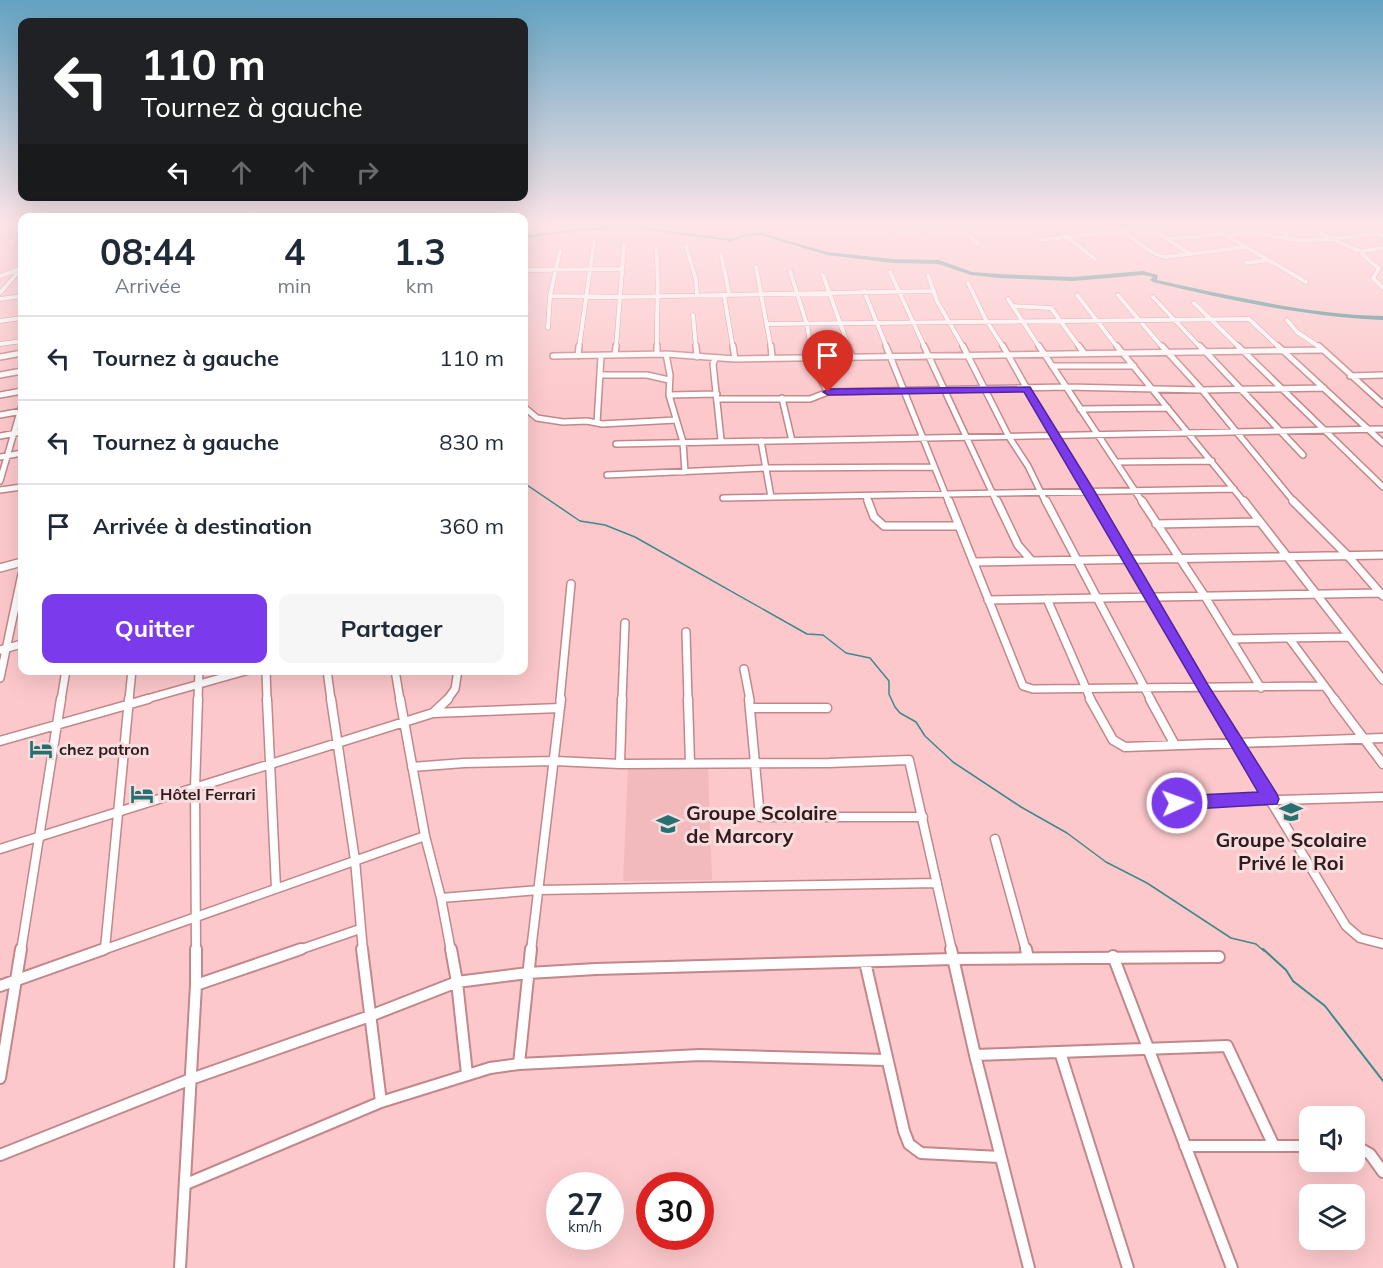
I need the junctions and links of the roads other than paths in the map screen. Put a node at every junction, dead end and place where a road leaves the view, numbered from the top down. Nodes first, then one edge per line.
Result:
1 (554, 283) edge
2 (589, 283) edge
3 (621, 283) edge
4 (658, 283) edge
5 (697, 283) edge
6 (725, 283) edge
7 (760, 283) edge
8 (793, 283) edge
9 (826, 283) edge
10 (896, 283) edge
11 (931, 283) edge
12 (968, 283) dead end
13 (864, 291) junction
14 (934, 291) junction
15 (900, 292) junction
16 (795, 293) junction
17 (830, 293) junction
18 (726, 294) junction
19 (762, 294) junction
20 (697, 295) junction
21 (1077, 295) dead end
22 (1118, 295) dead end
23 (18, 296) edge
24 (550, 296) junction
25 (588, 296) junction
26 (656, 296) junction
27 (620, 297) junction
28 (1153, 297) dead end
29 (0, 298) edge
30 (1008, 299) dead end
31 (1194, 303) dead end
32 (1012, 306) junction
33 (693, 315) dead end
34 (1174, 318) junction
35 (1211, 318) junction
36 (18, 319) edge
37 (1099, 319) junction
38 (1137, 319) junction
39 (986, 320) junction
40 (1020, 320) junction
41 (1060, 320) junction
42 (1287, 320) dead end
43 (0, 321) edge
44 (950, 321) junction
45 (915, 322) junction
46 (840, 323) junction
47 (876, 323) junction
48 (768, 324) junction
49 (806, 324) junction
50 (548, 328) dead end
51 (18, 342) edge
52 (0, 344) edge
53 (1283, 349) junction
54 (1244, 350) junction
55 (1322, 350) junction
56 (1124, 352) junction
57 (1167, 352) junction
58 (1205, 352) junction
59 (1006, 353) junction
60 (1044, 353) junction
61 (1084, 353) junction
62 (18, 354) edge
63 (657, 354) junction
64 (666, 354) junction
65 (615, 355) junction
66 (930, 355) junction
67 (968, 355) junction
68 (553, 356) dead end
69 (578, 356) junction
70 (601, 356) junction
71 (813, 356) junction
72 (0, 357) edge
73 (698, 357) junction
74 (772, 357) junction
75 (852, 357) junction
76 (888, 357) junction
77 (735, 359) junction
78 (714, 361) junction
79 (1052, 366) junction
80 (1134, 366) junction
81 (18, 372) edge
82 (0, 375) edge
83 (600, 375) junction
84 (1383, 375) edge
85 (1350, 376) junction
86 (669, 380) junction
87 (1066, 387) junction
88 (983, 388) junction
89 (1150, 388) junction
90 (1240, 388) junction
91 (1284, 388) junction
92 (1324, 388) junction
93 (1027, 389) junction
94 (1202, 390) junction
95 (945, 391) junction
96 (18, 392) edge
97 (828, 392) junction
98 (906, 392) junction
99 (0, 395) edge
100 (669, 395) junction
101 (718, 397) junction
102 (782, 398) junction
103 (1383, 404) edge
104 (1168, 408) junction
105 (1080, 409) junction
106 (18, 410) edge
107 (528, 410) edge
108 (0, 415) edge
109 (676, 420) junction
110 (18, 423) edge
111 (597, 423) junction
112 (1383, 429) edge
113 (1368, 430) junction
114 (1279, 431) junction
115 (1325, 431) junction
116 (1236, 432) junction
117 (15, 433) junction
118 (18, 433) edge
119 (1190, 433) junction
120 (1097, 434) junction
121 (1053, 435) junction
122 (0, 436) edge
123 (1009, 437) junction
124 (967, 438) junction
125 (721, 440) junction
126 (925, 440) junction
127 (761, 441) junction
128 (792, 441) junction
129 (683, 442) junction
130 (1383, 443) edge
131 (615, 444) dead end
132 (18, 454) edge
133 (1303, 455) dead end
134 (8, 456) junction
135 (0, 457) edge
136 (1212, 461) junction
137 (1116, 462) junction
138 (933, 466) junction
139 (766, 468) junction
140 (685, 472) junction
141 (606, 475) dead end
142 (0, 481) edge
143 (1382, 485) edge
144 (18, 488) edge
145 (1234, 489) junction
146 (0, 490) edge
147 (1134, 491) junction
148 (1090, 492) junction
149 (993, 494) junction
150 (1042, 494) junction
151 (948, 495) junction
152 (867, 496) junction
153 (771, 497) junction
154 (723, 498) dead end
155 (1260, 522) junction
156 (1156, 524) junction
157 (958, 526) junction
158 (1383, 555) edge
159 (1286, 556) junction
160 (1348, 556) junction
161 (1179, 558) junction
162 (1127, 559) junction
163 (1031, 560) junction
164 (1075, 560) junction
165 (973, 562) junction
166 (18, 563) edge
167 (0, 568) edge
168 (571, 584) dead end
169 (18, 590) edge
170 (1315, 593) junction
171 (1382, 594) edge
172 (1204, 595) junction
173 (1150, 598) junction
174 (1047, 599) junction
175 (1096, 599) junction
176 (988, 600) junction
177 (625, 623) dead end
178 (686, 632) dead end
179 (1349, 637) junction
180 (1289, 638) junction
181 (1231, 639) junction
182 (18, 646) edge
183 (3, 650) edge
184 (744, 669) dead end
185 (65, 675) edge
186 (132, 675) edge
187 (199, 675) edge
188 (232, 675) edge
189 (266, 675) edge
190 (328, 675) edge
191 (396, 675) edge
192 (458, 675) edge
193 (0, 678) edge
194 (1383, 680) edge
195 (198, 685) junction
196 (1324, 686) junction
197 (1083, 687) junction
198 (1144, 688) junction
199 (1261, 688) junction
200 (1203, 689) junction
201 (129, 706) junction
202 (560, 708) junction
203 (752, 708) junction
204 (827, 708) dead end
205 (434, 713) junction
206 (404, 722) junction
207 (56, 725) junction
208 (1364, 738) junction
209 (1383, 738) edge
210 (0, 741) edge
211 (338, 742) junction
212 (1237, 742) junction
213 (1175, 745) junction
214 (555, 761) junction
215 (690, 763) junction
216 (755, 763) junction
217 (270, 764) junction
218 (620, 764) junction
219 (1383, 764) edge
220 (412, 767) junction
221 (195, 788) junction
222 (1383, 797) edge
223 (1271, 799) junction
224 (1177, 803) dead end
225 (116, 813) junction
226 (923, 817) junction
227 (39, 836) junction
228 (425, 836) junction
229 (995, 839) dead end
230 (0, 849) edge
231 (355, 860) junction
232 (937, 883) junction
233 (276, 888) junction
234 (539, 890) junction
235 (441, 898) junction
236 (195, 917) junction
237 (360, 929) junction
238 (1383, 944) edge
239 (105, 949) junction
240 (1113, 956) junction
241 (1219, 957) dead end
242 (1028, 958) junction
243 (953, 959) junction
244 (865, 962) junction
245 (528, 973) junction
246 (17, 981) junction
247 (458, 982) junction
248 (196, 985) junction
249 (0, 986) edge
250 (370, 1016) junction
251 (1148, 1048) junction
252 (1060, 1052) junction
253 (975, 1055) junction
254 (886, 1060) junction
255 (519, 1064) junction
256 (467, 1074) junction
257 (0, 1078) edge
258 (191, 1079) junction
259 (381, 1102) junction
260 (1185, 1146) junction
261 (1274, 1146) junction
262 (1299, 1146) edge
263 (1365, 1151) edge
264 (0, 1155) edge
265 (1000, 1157) junction
266 (1383, 1172) edge
267 (186, 1184) junction
268 (180, 1268) edge
269 (1029, 1268) edge
270 (1128, 1268) edge
271 (1232, 1268) edge

1 - 24 street
2 - 25 street
3 - 27 street
4 - 26 street
5 - 20 street
6 - 18 street
7 - 19 street
8 - 16 street
9 - 17 street
10 - 15 street
11 - 14 street
12 - 39 street
13 - 15 street
13 - 17 street
13 - 47 street
14 - 15 street
14 - 44 street
15 - 45 street
16 - 17 street
16 - 19 street
16 - 49 street
17 - 46 street
18 - 19 street
18 - 20 street
18 - 77 street
19 - 48 street
20 - 26 street
21 - 37 street
22 - 38 street
23 - 29 street
24 - 25 street
24 - 50 street
25 - 27 street
25 - 69 street
26 - 27 street
26 - 63 street
27 - 65 street
28 - 34 street
30 - 32 street
31 - 35 street
32 - 40 street
32 - 41 street
33 - 73 street
34 - 35 street
34 - 38 street
34 - 58 street
35 - 53 street
35 - 54 street
36 - 43 street
37 - 38 street
37 - 41 street
37 - 56 street
38 - 57 street
39 - 40 street
39 - 44 street
39 - 59 street
40 - 41 street
40 - 60 street
41 - 61 street
42 - 55 street
44 - 45 street
44 - 67 street
45 - 47 street
45 - 66 street
46 - 47 street
46 - 49 street
46 - 75 street
47 - 76 street
48 - 49 street
48 - 74 street
49 - 71 street
51 - 52 street
53 - 54 street
53 - 55 street
53 - 92 street
54 - 58 street
54 - 91 street
55 - 85 street
56 - 57 street
56 - 61 street
56 - 80 street
57 - 58 street
57 - 94 street
58 - 90 street
59 - 60 street
59 - 67 street
59 - 93 street
60 - 61 street
60 - 79 street
62 - 72 street
63 - 64 street
63 - 65 street
64 - 73 street
64 - 86 street
65 - 70 street
66 - 67 street
66 - 76 street
66 - 95 street
67 - 88 street
68 - 69 street
69 - 70 street
70 - 83 street
71 - 74 street
71 - 75 street
71 - 97 street
73 - 78 street
74 - 77 street
75 - 76 street
76 - 98 street
77 - 78 street
78 - 101 street
79 - 80 street
79 - 87 street
80 - 89 street
81 - 82 street
83 - 86 street
83 - 111 street
84 - 85 street
85 - 103 street
86 - 100 street
87 - 89 street
87 - 93 street
87 - 105 street
88 - 93 street
88 - 95 street
88 - 123 street
89 - 94 street
89 - 104 street
90 - 91 street
90 - 94 street
90 - 114 street
91 - 92 street
91 - 115 street
92 - 113 street
93 - 121 street
94 - 116 street
95 - 98 street
95 - 124 street
96 - 99 street
97 - 98 street
97 - 102 street
98 - 126 street
100 - 101 street
100 - 109 street
101 - 102 street
101 - 125 street
102 - 128 street
104 - 105 street
104 - 119 street
105 - 120 street
106 - 108 street
107 - 111 street
109 - 111 street
109 - 129 street
110 - 117 street
112 - 113 street
113 - 115 street
113 - 130 street
114 - 115 street
114 - 116 street
114 - 133 street
115 - 143 street
116 - 119 street
116 - 160 street
117 - 118 street
117 - 122 street
117 - 134 street
119 - 120 street
119 - 136 street
120 - 121 street
120 - 137 street
121 - 123 street
121 - 148 street
123 - 124 street
123 - 150 street
124 - 126 street
124 - 149 street
125 - 127 street
125 - 129 street
126 - 128 street
126 - 138 street
127 - 128 street
127 - 139 street
129 - 131 street
129 - 140 street
132 - 134 street
134 - 135 street
134 - 142 street
136 - 137 street
136 - 145 street
137 - 147 street
138 - 139 street
138 - 151 street
139 - 140 street
139 - 153 street
140 - 141 street
144 - 146 street
145 - 147 street
145 - 155 street
147 - 148 street
147 - 156 street
148 - 150 street
148 - 162 street
149 - 150 street
149 - 151 street
149 - 163 street
150 - 164 street
151 - 152 street
151 - 157 street
152 - 153 street
152 - 157 street
153 - 154 street
155 - 156 street
155 - 159 street
156 - 161 street
157 - 165 street
158 - 160 street
159 - 160 street
159 - 161 street
159 - 170 street
160 - 171 street
161 - 162 street
161 - 172 street
162 - 164 street
162 - 173 street
163 - 164 street
163 - 165 street
164 - 175 street
165 - 176 street
166 - 167 street
168 - 202 street
169 - 183 street
170 - 171 street
170 - 172 street
170 - 179 street
172 - 173 street
172 - 181 street
173 - 175 street
173 - 200 street
174 - 175 street
174 - 176 street
174 - 197 street
175 - 198 street
176 - 197 street
177 - 218 street
178 - 215 street
179 - 180 street
179 - 194 street
180 - 181 street
180 - 196 street
181 - 199 street
182 - 183 street
183 - 193 street
184 - 203 street
185 - 207 street
186 - 201 street
187 - 195 street
188 - 195 street
189 - 217 street
190 - 211 street
191 - 206 street
192 - 205 street
195 - 201 street
195 - 221 street
196 - 199 street
196 - 208 street
197 - 198 street
197 - 213 street
198 - 200 street
198 - 213 street
199 - 200 street
200 - 212 street
201 - 207 street
201 - 225 street
202 - 205 street
202 - 214 street
203 - 204 street
203 - 216 street
205 - 206 street
206 - 211 street
206 - 220 street
207 - 210 street
207 - 227 street
208 - 209 street
208 - 212 street
208 - 219 street
211 - 217 street
211 - 231 street
212 - 213 street
212 - 223 street
214 - 218 street
214 - 220 street
214 - 234 street
215 - 216 street
215 - 218 street
216 - 226 street
216 - 226 street
217 - 221 street
217 - 233 street
220 - 228 street
221 - 225 street
221 - 236 street
222 - 223 street
223 - 224 street
223 - 238 street
225 - 227 street
225 - 239 street
226 - 232 street
227 - 230 street
227 - 246 street
228 - 231 street
228 - 235 street
229 - 242 street
231 - 233 street
231 - 237 street
232 - 234 street
232 - 243 street
233 - 236 street
234 - 235 street
234 - 245 street
235 - 247 street
236 - 239 street
236 - 248 street
237 - 248 street
237 - 250 street
239 - 246 street
240 - 241 street
240 - 242 street
240 - 251 street
242 - 243 street
243 - 244 street
243 - 253 street
244 - 245 street
244 - 254 street
245 - 247 street
245 - 255 street
246 - 249 street
246 - 257 street
247 - 250 street
247 - 256 street
248 - 258 street
250 - 258 street
250 - 259 street
251 - 252 street
251 - 260 street
251 - 261 street
252 - 253 street
252 - 270 street
253 - 265 street
254 - 255 street
254 - 265 street
255 - 256 street
256 - 259 street
258 - 264 street
258 - 267 street
259 - 267 street
260 - 261 street
260 - 271 street
261 - 262 street
263 - 266 street
265 - 269 street
267 - 268 street

